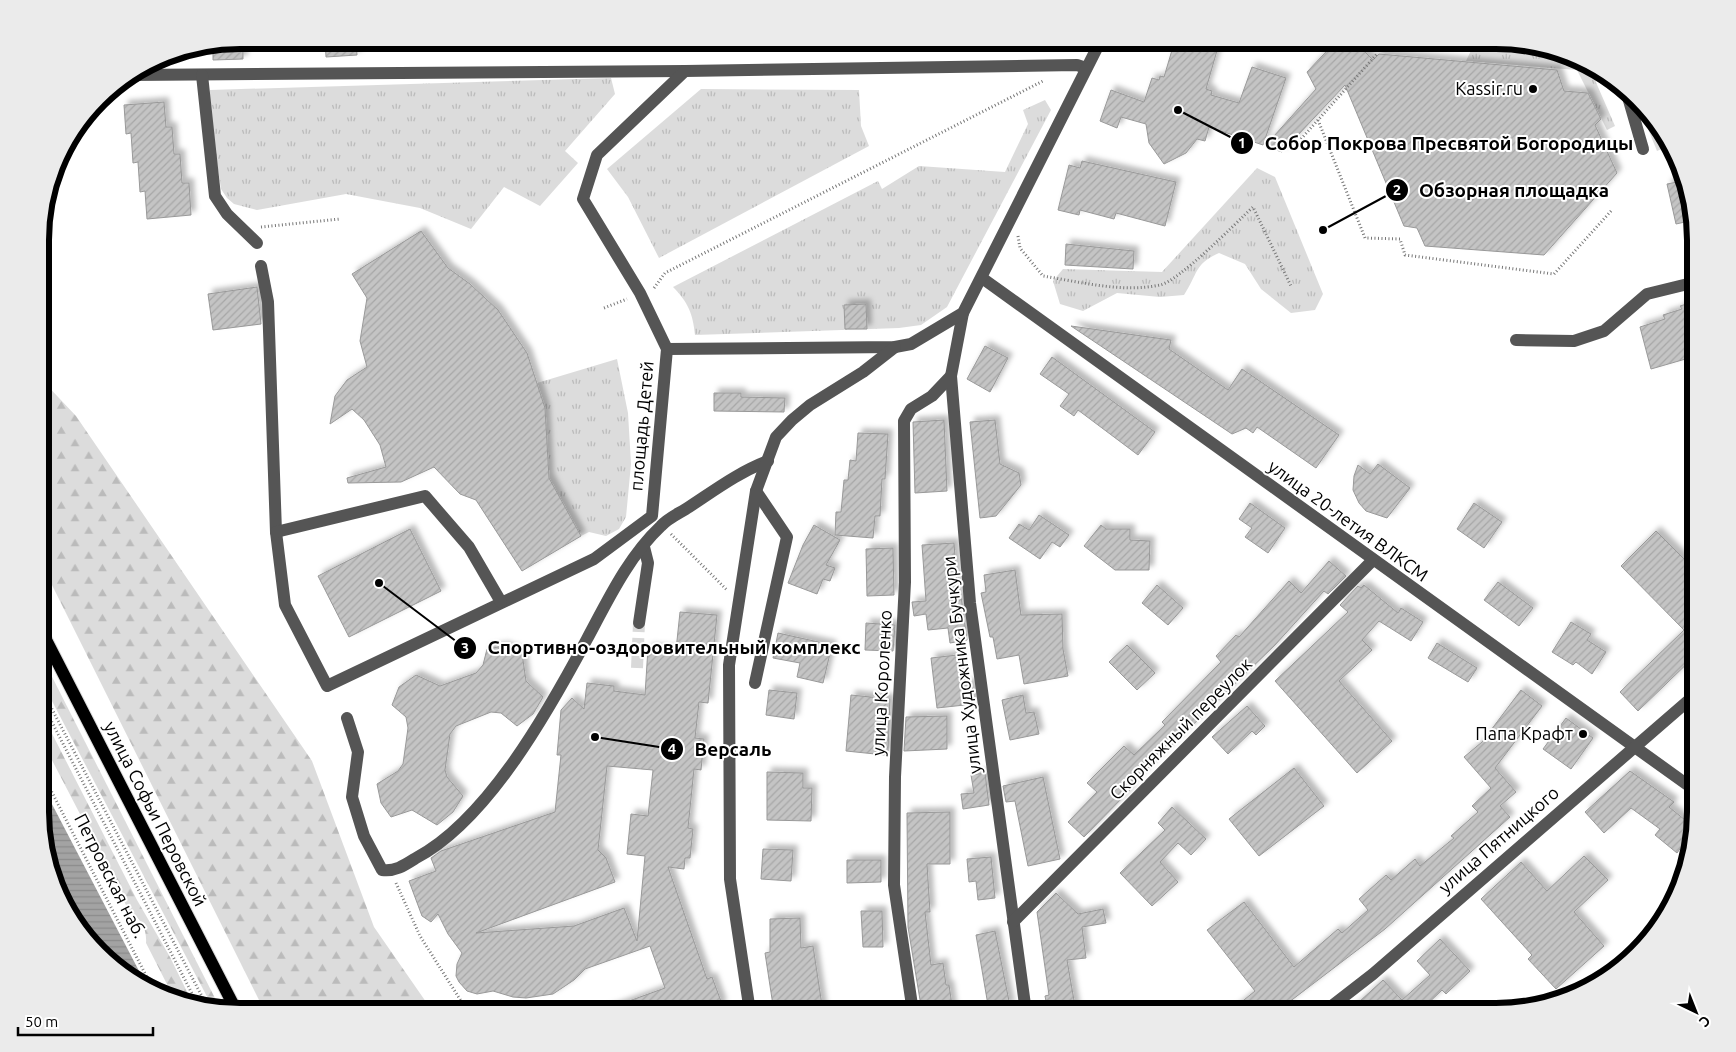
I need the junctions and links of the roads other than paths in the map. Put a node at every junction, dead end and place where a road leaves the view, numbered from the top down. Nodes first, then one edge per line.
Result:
1 (1096, 49) edge
2 (1086, 68) junction
3 (685, 71) junction
4 (143, 75) edge
5 (202, 75) junction
6 (1630, 104) edge
7 (1644, 148) dead end
8 (257, 243) dead end
9 (261, 266) dead end
10 (982, 278) junction
11 (1687, 284) edge
12 (963, 313) junction
13 (1516, 340) dead end
14 (895, 347) junction
15 (667, 349) junction
16 (951, 376) junction
17 (768, 461) junction
18 (756, 491) junction
19 (276, 532) junction
20 (644, 547) junction
21 (1373, 560) junction
22 (501, 602) junction
23 (640, 623) tunnel mouth
24 (49, 646) edge
25 (755, 683) dead end
26 (1687, 702) edge
27 (347, 718) dead end
28 (1634, 746) junction
29 (1687, 784) edge
30 (1013, 922) junction
31 (232, 1003) edge
32 (749, 1003) edge
33 (912, 1003) edge
34 (1025, 1003) edge
35 (1335, 1003) edge

1 - 2 street
2 - 3 street
2 - 10 street
3 - 5 street
3 - 15 street, площадь Детей
4 - 5 street
5 - 8 street
6 - 7 street
9 - 19 street
10 - 12 street
10 - 21 street, улица 20-летия ВЛКСМ
11 - 13 street
12 - 14 street
12 - 16 street, улица Художника Бучкури
14 - 15 street
14 - 17 street
15 - 22 street, площадь Детей
16 - 30 street, улица Художника Бучкури
16 - 33 street, улица Короленко
17 - 18 street
17 - 20 street
18 - 25 street
18 - 32 street
19 - 22 street
19 - 22 street, площадь Детей
20 - 23 street
20 - 27 street
21 - 28 street, улица 20-летия ВЛКСМ
21 - 30 street, Скорняжный переулок
24 - 31 main road, улица Софьи Перовской
26 - 28 street, улица Пятницкого
28 - 29 street, улица 20-летия ВЛКСМ
28 - 35 street, улица Пятницкого
30 - 34 street, улица Художника Бучкури

